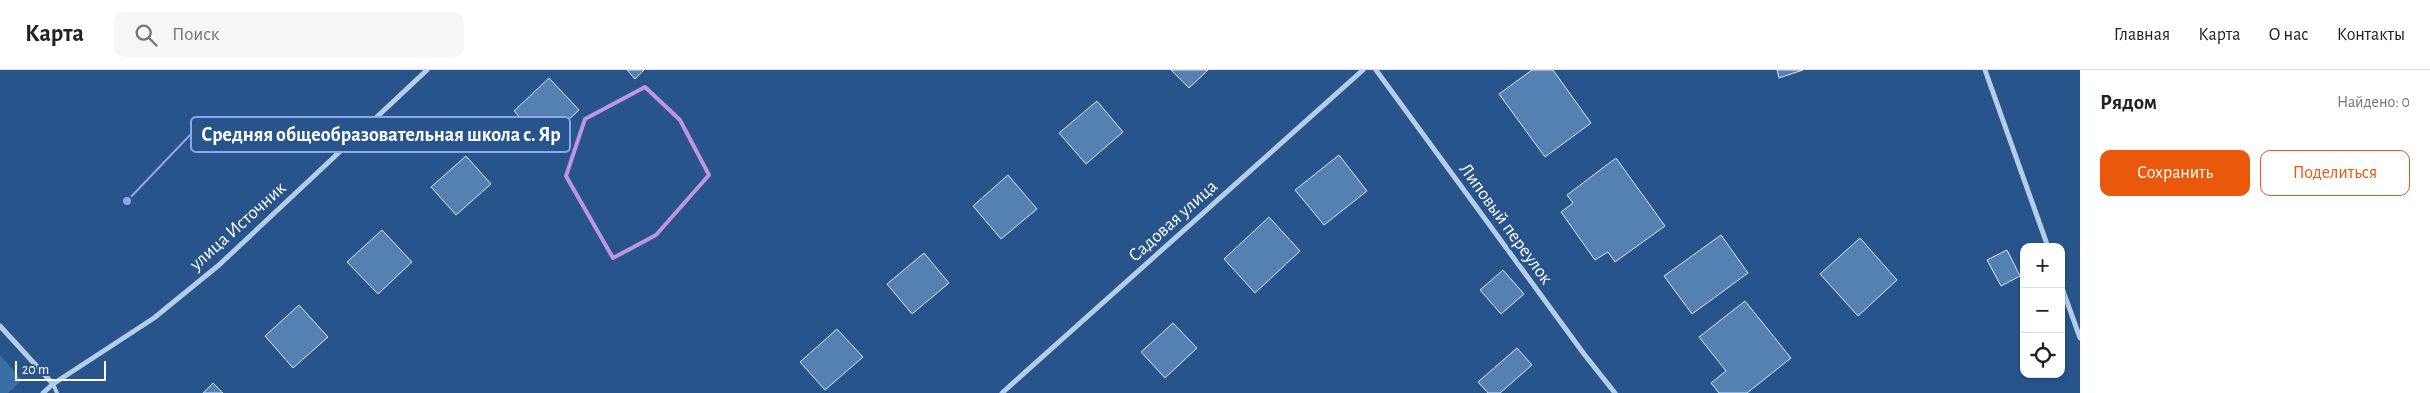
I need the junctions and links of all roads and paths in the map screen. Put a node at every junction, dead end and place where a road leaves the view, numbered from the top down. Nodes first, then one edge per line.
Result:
1 (427, 70) edge
2 (1362, 70) edge
3 (1376, 70) edge
4 (1985, 70) edge
5 (2047, 243) edge
6 (2062, 288) edge
7 (0, 326) edge
8 (2080, 338) edge
9 (53, 384) junction
10 (43, 393) edge
11 (57, 393) edge
12 (1002, 393) edge
13 (1615, 393) edge

1 - 9 street, улица Источник
2 - 12 street, Садовая улица
3 - 13 street, Липовый переулок
4 - 5 street
6 - 8 street
7 - 9 street
9 - 10 street, улица Источник
9 - 11 lane

